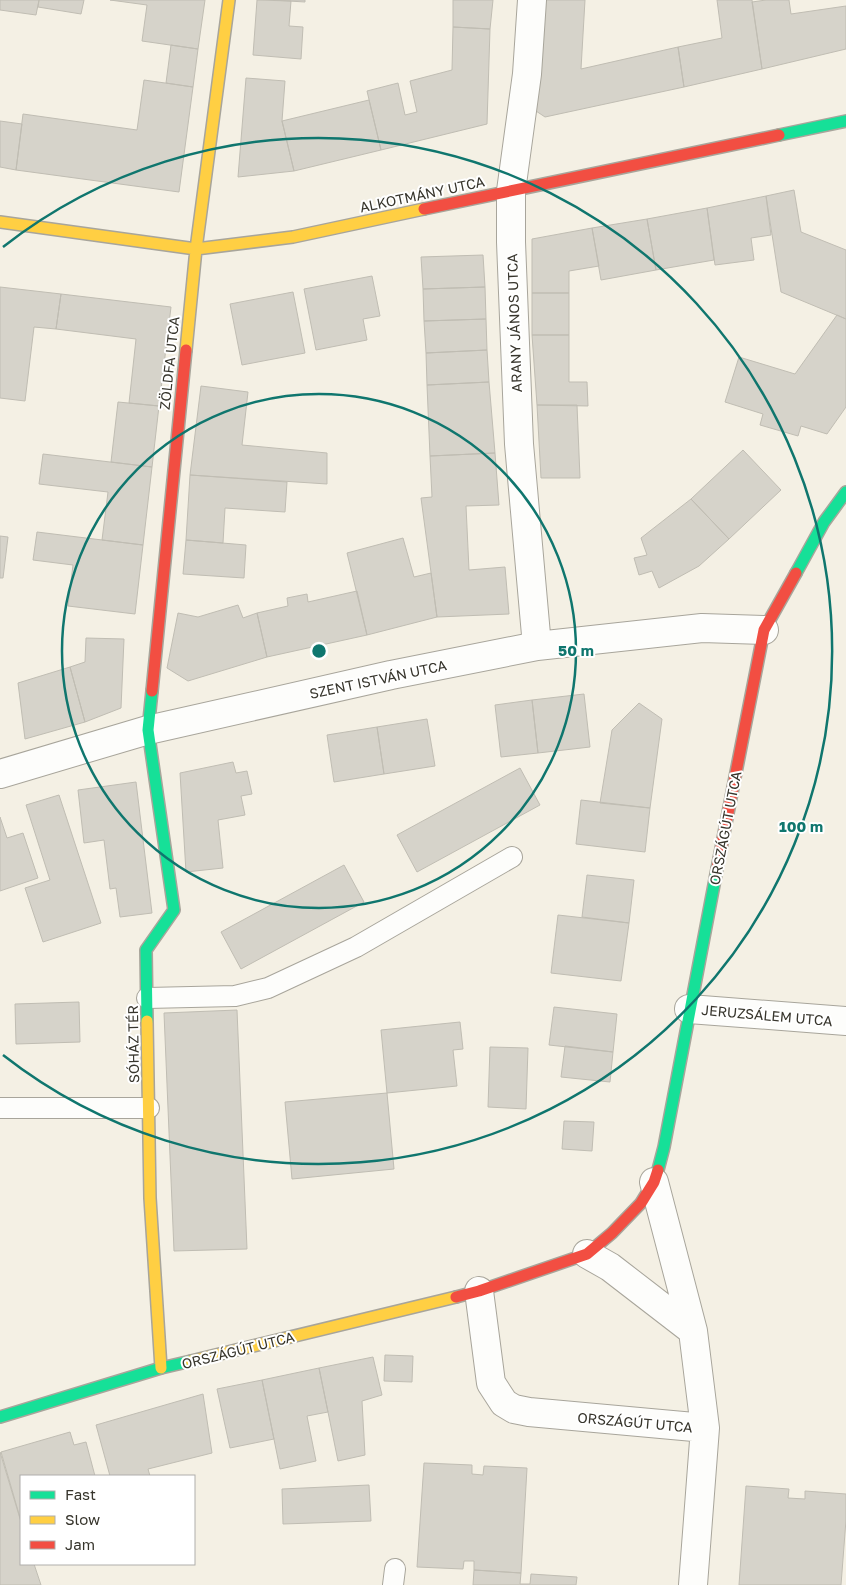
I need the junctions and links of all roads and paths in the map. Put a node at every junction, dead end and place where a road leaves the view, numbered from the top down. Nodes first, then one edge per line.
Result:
1 (228, 0) edge
2 (532, 0) edge
3 (846, 121) edge
4 (511, 191) junction
5 (0, 222) edge
6 (196, 249) junction
7 (846, 492) edge
8 (764, 630) junction
9 (537, 646) junction
10 (148, 730) junction
11 (0, 774) edge
12 (512, 858) dead end
13 (147, 998) junction
14 (689, 1009) junction
15 (846, 1021) edge
16 (0, 1108) edge
17 (149, 1108) junction
18 (654, 1182) junction
19 (587, 1254) junction
20 (479, 1291) junction
21 (693, 1331) junction
22 (162, 1368) junction
23 (0, 1417) edge
24 (705, 1428) junction
25 (692, 1585) edge

1 - 6 street, ZÖLDFA UTCA
2 - 4 street, ARANY JÁNOS UTCA
3 - 4 street, ALKOTMÁNY UTCA
4 - 6 street, ALKOTMÁNY UTCA
4 - 9 street, ARANY JÁNOS UTCA
5 - 6 street, ALKOTMÁNY UTCA
6 - 10 street, ZÖLDFA UTCA
7 - 8 street, ORSZÁGÚT UTCA
8 - 9 street, SZENT ISTVÁN UTCA
8 - 14 street, ORSZÁGÚT UTCA
9 - 10 street, SZENT ISTVÁN UTCA
10 - 11 street, SZENT ISTVÁN UTCA
10 - 13 street, SÓHÁZ TÉR
12 - 13 lane
13 - 17 street, SÓHÁZ TÉR
14 - 15 street, JERUZSÁLEM UTCA
14 - 18 street, ORSZÁGÚT UTCA
16 - 17 lane
17 - 22 street, SÓHÁZ TÉR
18 - 19 street, ORSZÁGÚT UTCA
18 - 21 street, ORSZÁGÚT UTCA
19 - 20 street, ORSZÁGÚT UTCA
19 - 21 street
20 - 22 street, ORSZÁGÚT UTCA
20 - 24 street, ORSZÁGÚT UTCA
21 - 24 street, ORSZÁGÚT UTCA
22 - 23 street, ORSZÁGÚT UTCA
24 - 25 street, ORSZÁGÚT UTCA

